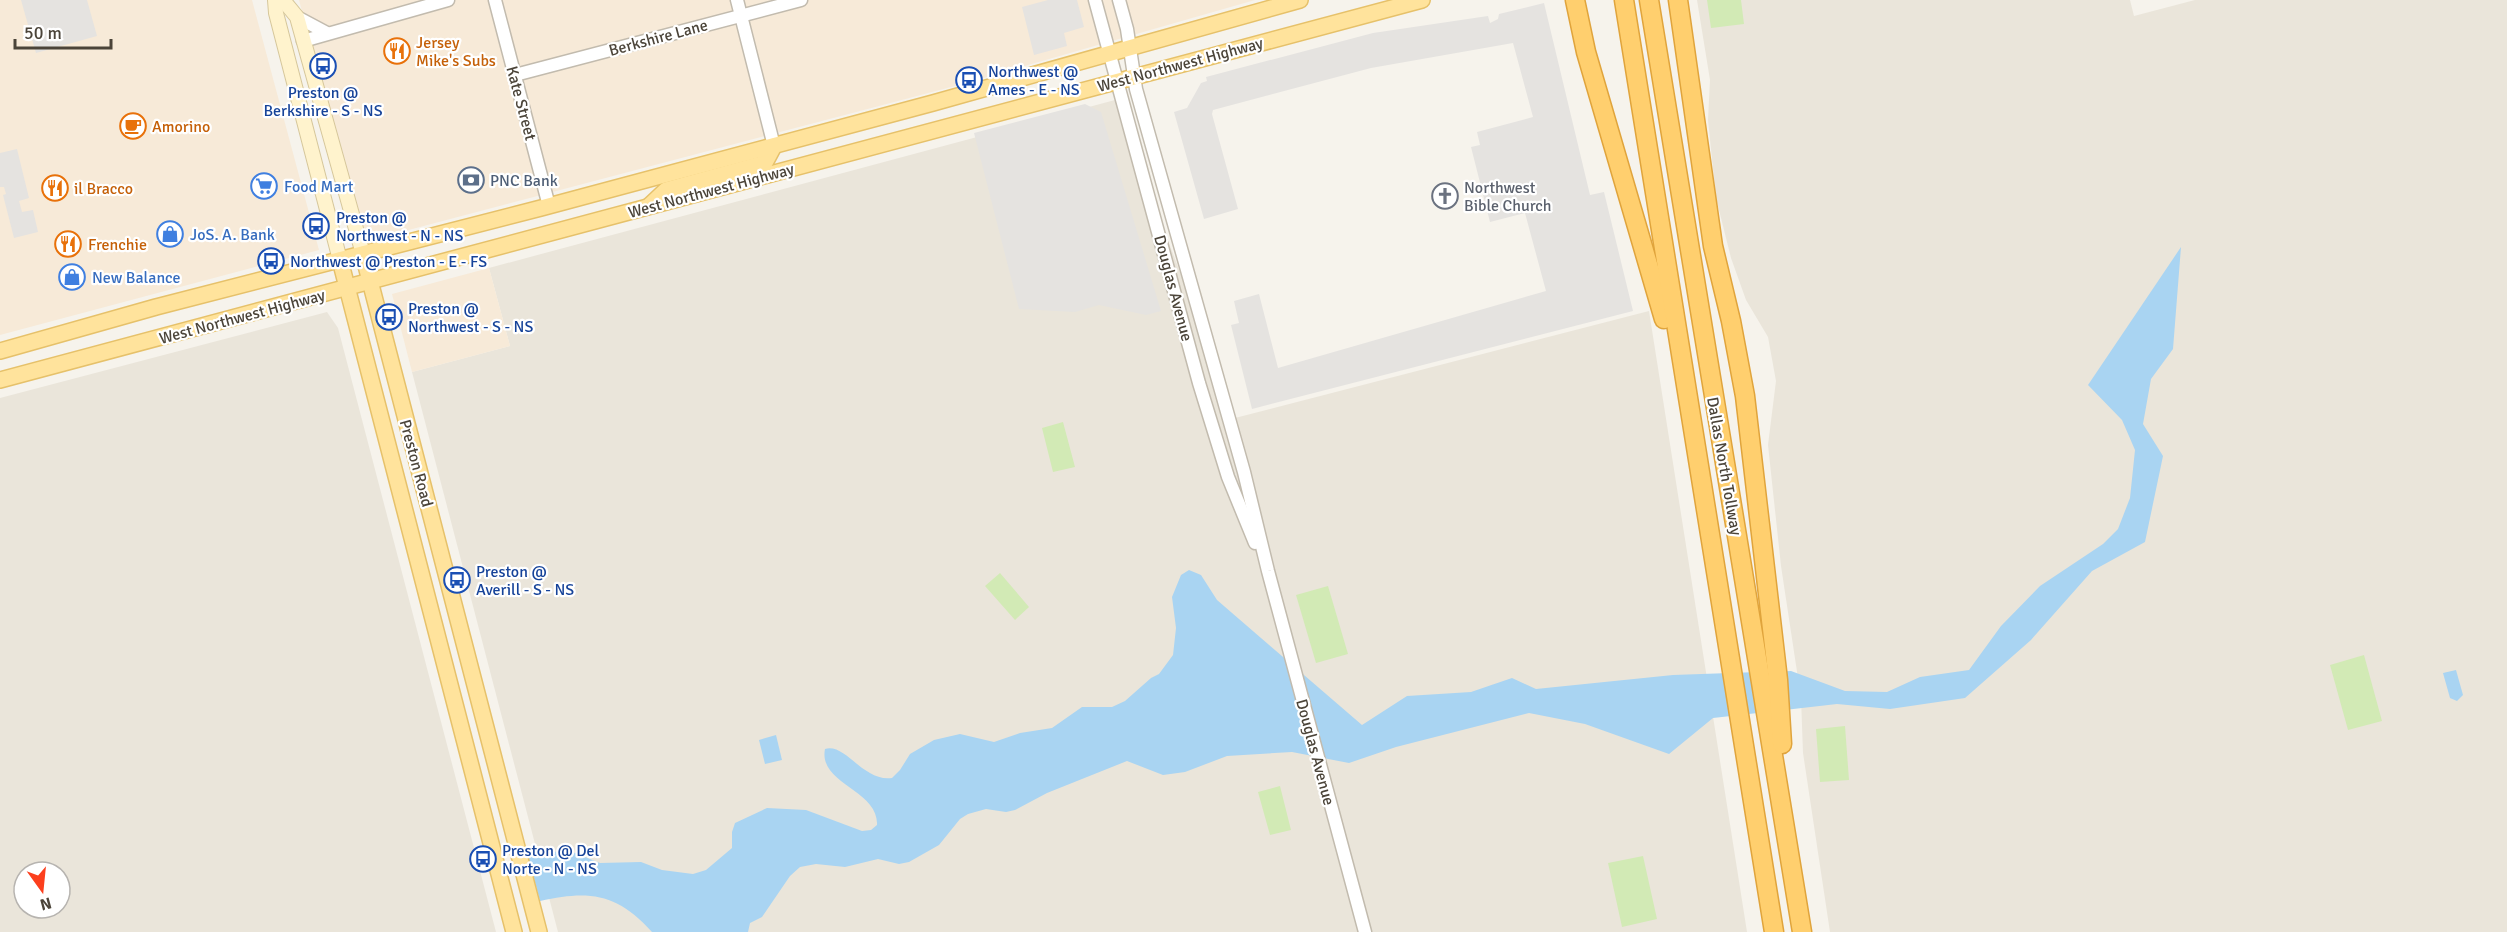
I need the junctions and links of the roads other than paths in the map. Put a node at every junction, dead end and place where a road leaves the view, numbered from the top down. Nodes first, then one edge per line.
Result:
1 (448, 0) edge
2 (495, 0) edge
3 (737, 0) edge
4 (801, 0) edge
5 (1095, 0) edge
6 (1119, 0) edge
7 (1300, 0) edge
8 (1422, 0) edge
9 (1575, 0) edge
10 (1624, 0) edge
11 (1649, 0) edge
12 (1678, 0) edge
13 (278, 4) edge
14 (741, 16) junction
15 (297, 18) junction
16 (327, 33) junction
17 (1181, 35) junction
18 (303, 41) junction
19 (285, 46) junction
20 (1130, 49) junction
21 (1110, 55) junction
22 (1188, 62) junction
23 (515, 75) junction
24 (1134, 76) junction
25 (1118, 81) junction
26 (774, 146) junction
27 (549, 206) junction
28 (646, 208) junction
29 (363, 254) junction
30 (340, 260) junction
31 (370, 281) junction
32 (347, 287) junction
33 (0, 351) edge
34 (0, 380) edge
35 (1684, 382) junction
36 (1234, 436) junction
37 (1217, 440) junction
38 (1268, 571) junction
39 (1788, 845) junction
40 (514, 932) edge
41 (539, 932) edge
42 (1365, 932) edge
43 (1774, 932) edge
44 (1802, 932) edge

1 - 16 street
2 - 23 street, Kate Street
3 - 14 street
4 - 14 street, Berkshire Lane
5 - 21 street, Douglas Avenue
6 - 20 street, Douglas Avenue
7 - 17 main road, West Northwest Highway
8 - 22 main road, West Northwest Highway
9 - 35 highway
10 - 35 highway, Dallas North Tollway
11 - 39 highway, Dallas North Tollway
12 - 39 highway
13 - 15 main road
13 - 19 main road, Preston Road
14 - 23 street, Berkshire Lane
14 - 26 street
15 - 16 street
15 - 18 main road, Preston Road
16 - 18 street
17 - 20 main road, West Northwest Highway
17 - 22 main road
18 - 19 main road
18 - 29 main road, Preston Road
19 - 30 main road, Preston Road
20 - 21 main road, West Northwest Highway
20 - 24 street, Douglas Avenue
21 - 25 street, Douglas Avenue
21 - 26 main road, West Northwest Highway
22 - 24 main road, West Northwest Highway
23 - 27 street, Kate Street
24 - 25 main road, West Northwest Highway
24 - 36 street, Douglas Avenue
25 - 28 main road, West Northwest Highway
25 - 37 street, Douglas Avenue
26 - 27 main road, West Northwest Highway
26 - 28 main road
27 - 29 main road, West Northwest Highway
28 - 31 main road, West Northwest Highway
29 - 30 main road, West Northwest Highway
29 - 31 main road, Preston Road
30 - 32 main road, Preston Road
30 - 33 main road, West Northwest Highway
31 - 32 main road, West Northwest Highway
31 - 41 main road, Preston Road
32 - 34 main road, West Northwest Highway
32 - 40 main road, Preston Road
35 - 43 highway, Dallas North Tollway
36 - 37 street
36 - 38 street, Douglas Avenue
37 - 38 street, Douglas Avenue
38 - 42 street, Douglas Avenue
39 - 44 highway, Dallas North Tollway

